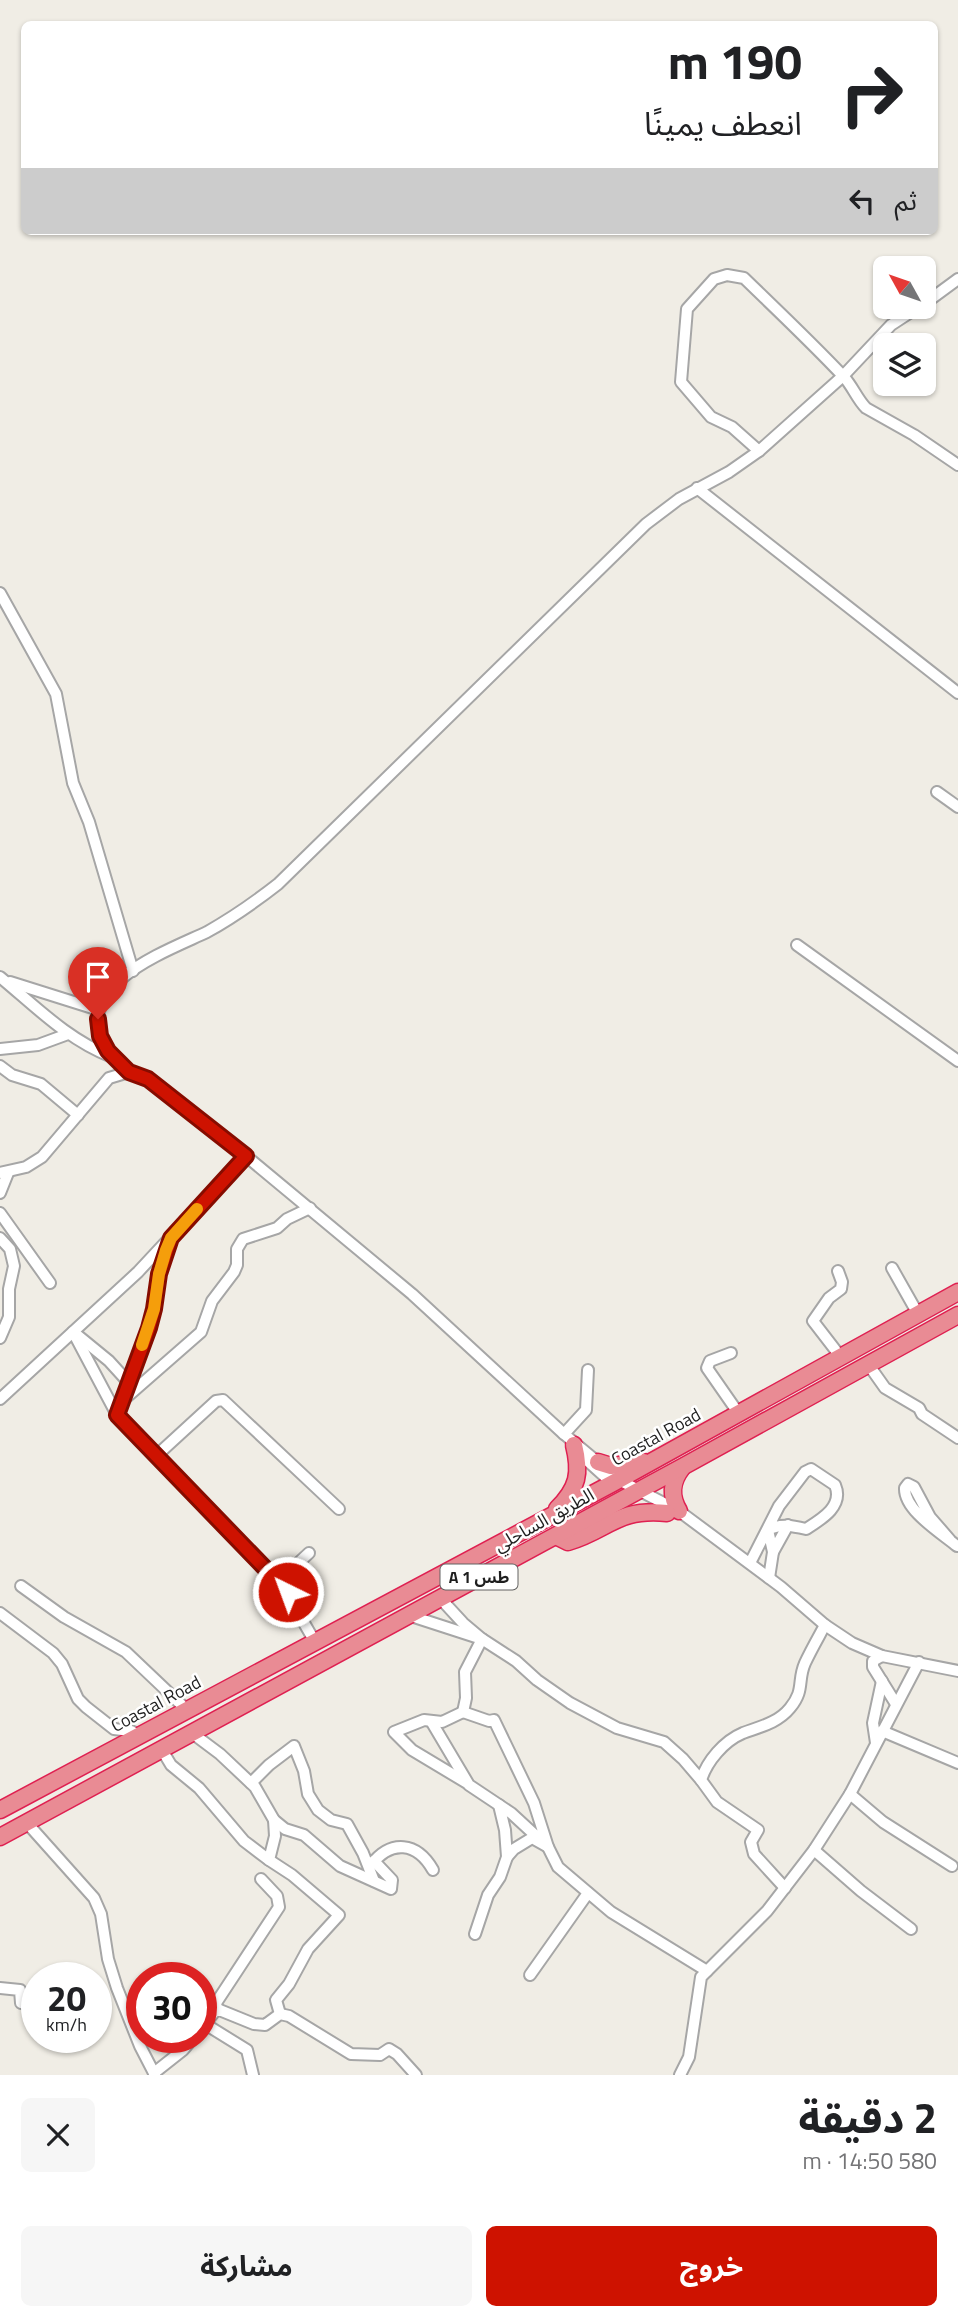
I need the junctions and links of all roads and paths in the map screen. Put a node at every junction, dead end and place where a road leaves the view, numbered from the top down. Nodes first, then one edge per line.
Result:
1 (958, 279) edge
2 (936, 295) edge
3 (900, 319) edge
4 (843, 376) junction
5 (759, 451) junction
6 (958, 465) edge
7 (697, 488) junction
8 (0, 593) edge
9 (958, 693) edge
10 (937, 792) dead end
11 (958, 807) edge
12 (797, 945) dead end
13 (133, 971) junction
14 (2, 979) edge
15 (99, 1010) junction
16 (68, 1034) junction
17 (0, 1049) edge
18 (114, 1058) junction
19 (958, 1061) edge
20 (0, 1066) edge
21 (129, 1072) junction
22 (78, 1115) junction
23 (246, 1156) junction
24 (4, 1173) edge
25 (0, 1193) edge
26 (310, 1208) junction
27 (0, 1213) edge
28 (0, 1238) edge
29 (171, 1238) junction
30 (892, 1268) dead end
31 (838, 1271) dead end
32 (50, 1283) dead end
33 (958, 1292) edge
34 (918, 1314) junction
35 (958, 1315) edge
36 (74, 1332) junction
37 (0, 1338) edge
38 (731, 1353) dead end
39 (840, 1356) junction
40 (867, 1364) junction
41 (588, 1370) dead end
42 (129, 1383) junction
43 (0, 1399) edge
44 (121, 1402) junction
45 (739, 1414) junction
46 (117, 1415) junction
47 (958, 1438) edge
48 (569, 1439) junction
49 (156, 1456) junction
50 (653, 1461) junction
51 (598, 1462) junction
52 (684, 1466) junction
53 (616, 1482) junction
54 (635, 1492) junction
55 (338, 1509) dead end
56 (673, 1512) junction
57 (544, 1519) junction
58 (788, 1525) junction
59 (768, 1530) junction
60 (556, 1536) junction
61 (956, 1542) edge
62 (773, 1552) junction
63 (309, 1553) dead end
64 (750, 1563) junction
65 (769, 1577) junction
66 (279, 1581) junction
67 (20, 1586) dead end
68 (440, 1598) junction
69 (0, 1613) edge
70 (408, 1615) junction
71 (825, 1625) junction
72 (482, 1639) junction
73 (315, 1642) junction
74 (882, 1656) junction
75 (919, 1662) junction
76 (958, 1671) edge
77 (882, 1681) junction
78 (896, 1704) junction
79 (186, 1709) junction
80 (463, 1712) junction
81 (431, 1721) junction
82 (882, 1731) junction
83 (192, 1733) junction
84 (139, 1735) junction
85 (876, 1743) junction
86 (162, 1750) junction
87 (958, 1763) edge
88 (701, 1780) junction
89 (251, 1783) junction
90 (469, 1785) junction
91 (850, 1794) junction
92 (499, 1805) junction
93 (0, 1810) edge
94 (274, 1820) junction
95 (27, 1823) junction
96 (0, 1837) edge
97 (548, 1847) junction
98 (814, 1850) junction
99 (507, 1857) junction
100 (269, 1860) junction
101 (372, 1864) junction
102 (953, 1866) dead end
103 (433, 1870) dead end
104 (261, 1879) dead end
105 (374, 1881) junction
106 (785, 1888) junction
107 (588, 1893) junction
108 (911, 1929) dead end
109 (475, 1934) dead end
110 (707, 1971) junction
111 (530, 1975) dead end
112 (0, 1988) edge
113 (217, 2001) edge
114 (21, 2003) dead end
115 (217, 2009) edge
116 (280, 2014) junction
117 (217, 2034) edge
118 (179, 2053) edge
119 (154, 2074) edge
120 (253, 2075) edge
121 (416, 2075) edge
122 (680, 2075) edge

1 - 2 street
3 - 4 street
4 - 5 street
4 - 5 street
4 - 6 street
5 - 7 street
7 - 9 street
7 - 13 street
8 - 13 street
10 - 11 street
12 - 19 street
13 - 15 street
14 - 15 street
14 - 16 street
15 - 18 street
16 - 17 street
16 - 18 street
18 - 21 street
20 - 22 street
21 - 22 street
21 - 23 street
22 - 24 street
23 - 26 street
23 - 29 street
24 - 25 street
26 - 44 street
26 - 48 street
27 - 32 street
28 - 37 street
29 - 36 street
29 - 42 street
30 - 34 street
31 - 39 street
33 - 34 highway, Coastal Road / A 1 طس
34 - 39 highway, Coastal Road / A 1 طس
35 - 40 highway, الطريق الساحلي / A 1 طس
36 - 42 street
36 - 43 street
36 - 46 street
38 - 45 street
39 - 45 highway, Coastal Road / A 1 طس
40 - 47 street
40 - 52 highway, الطريق الساحلي / A 1 طس
41 - 48 street
42 - 44 street
44 - 46 street
45 - 50 highway, Coastal Road / A 1 طس
46 - 49 street
48 - 51 street
48 - 53 street
48 - 57 highway
49 - 55 street
49 - 66 street
50 - 51 highway
50 - 53 highway, Coastal Road / A 1 طس
51 - 53 street
52 - 54 highway, الطريق الساحلي / A 1 طس
52 - 56 highway
53 - 54 street
53 - 57 highway, Coastal Road / A 1 طس
54 - 56 street
54 - 60 highway, الطريق الساحلي / A 1 طس
56 - 60 highway
56 - 64 street
57 - 73 highway, Coastal Road / A 1 طس
58 - 59 street
58 - 59 street
58 - 62 street
59 - 62 street
59 - 64 street
60 - 68 highway, الطريق الساحلي / A 1 طس
61 - 61 street
62 - 65 street
63 - 66 street
64 - 65 street
65 - 71 street
66 - 73 street
67 - 79 street
68 - 70 highway, الطريق الساحلي / A 1 طس
68 - 72 street
69 - 84 street
70 - 72 street
70 - 83 highway, الطريق الساحلي / A 1 طس
71 - 74 street
71 - 88 street
72 - 80 street
72 - 88 street
73 - 79 highway, Coastal Road / A 1 طس
74 - 75 street
74 - 77 street
75 - 76 street
75 - 78 street
77 - 78 street
77 - 85 street
78 - 82 street
79 - 84 highway, Coastal Road / A 1 طس
80 - 81 street
80 - 97 street
81 - 90 street
81 - 90 street
82 - 85 street
82 - 87 street
83 - 86 highway, الطريق الساحلي / A 1 طس
83 - 89 street
84 - 93 highway, Coastal Road / A 1 طس
85 - 91 street
86 - 95 highway, الطريق الساحلي / A 1 طس
86 - 100 street
88 - 106 street
89 - 94 street
89 - 101 street
90 - 92 street
91 - 98 street
91 - 102 street
92 - 97 street
92 - 99 street
94 - 100 street
94 - 105 street
95 - 96 highway, الطريق الساحلي / A 1 طس
95 - 119 street
97 - 99 street
97 - 107 street
98 - 106 street
98 - 108 street
99 - 109 street
100 - 116 street
101 - 103 street
101 - 105 street
101 - 105 street
104 - 113 street
106 - 110 street
107 - 110 street
107 - 111 street
110 - 122 street
112 - 114 street
115 - 116 street
116 - 121 street
117 - 120 street
118 - 119 street

